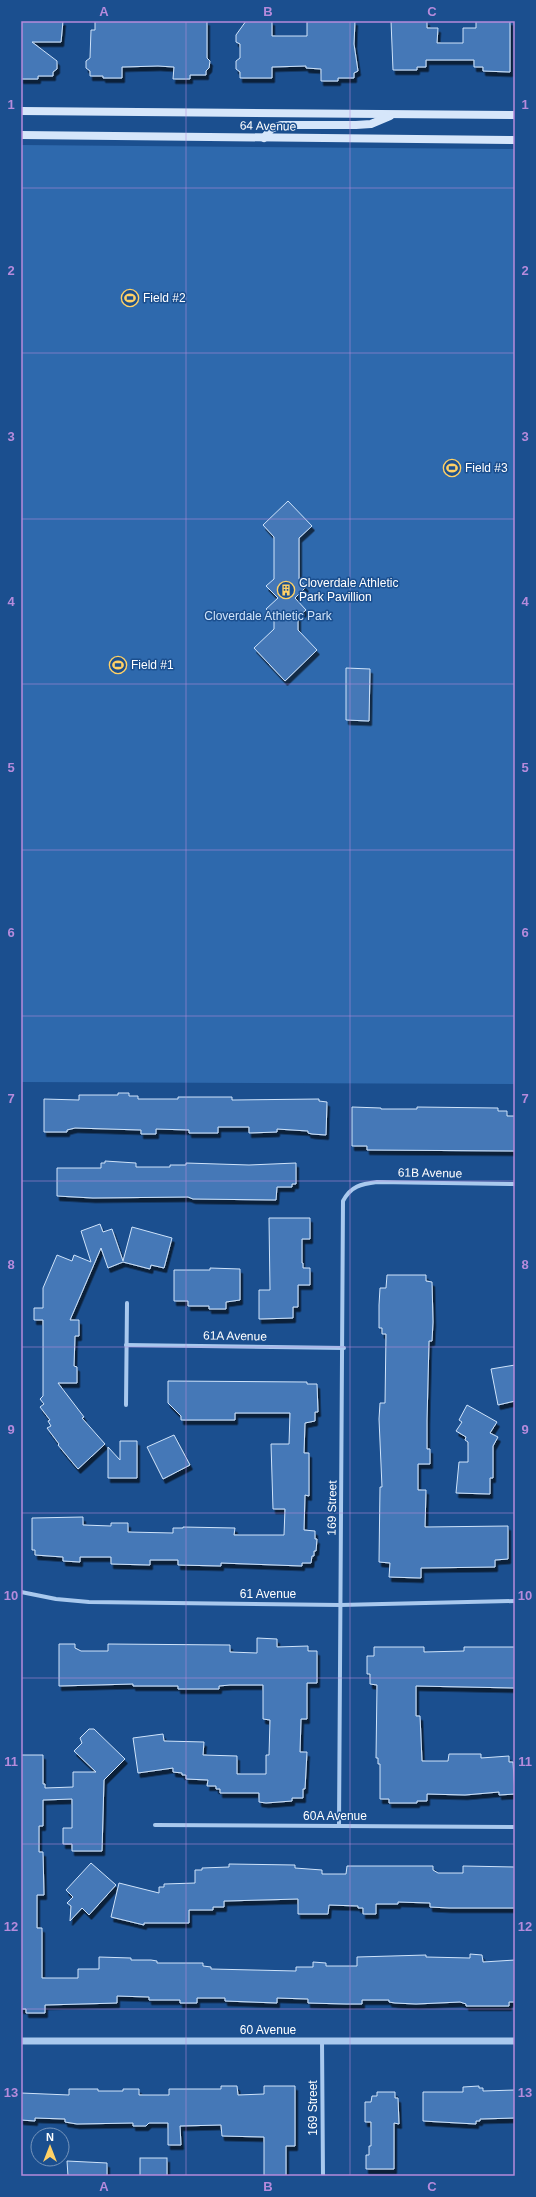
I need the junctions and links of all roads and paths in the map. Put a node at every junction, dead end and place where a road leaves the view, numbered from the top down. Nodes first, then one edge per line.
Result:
1 (21, 111) edge
2 (394, 114) junction
3 (515, 115) edge
4 (21, 135) edge
5 (264, 138) junction
6 (515, 140) edge
7 (515, 1184) edge
8 (348, 1192) joint
9 (127, 1303) dead end
10 (126, 1345) junction
11 (344, 1348) junction
12 (126, 1405) dead end
13 (21, 1592) edge
14 (515, 1601) edge
15 (340, 1605) junction
16 (155, 1825) dead end
17 (339, 1826) junction
18 (515, 1827) edge
19 (21, 2041) edge
20 (322, 2041) junction
21 (515, 2041) edge
22 (323, 2176) edge

1 - 2 main road, 64 Avenue
2 - 3 main road, 64 Avenue
2 - 5 main road
4 - 5 main road, 64 Avenue
5 - 6 main road, 64 Avenue
7 - 8 street, 61B Avenue
8 - 11 street, 169 Street
9 - 10 street
10 - 11 street, 61A Avenue
10 - 12 street
11 - 15 street, 169 Street
13 - 15 street, 61 Avenue
14 - 15 street, 61 Avenue
15 - 17 street, 169 Street
16 - 17 street, 60A Avenue
17 - 18 street, 60A Avenue
19 - 20 street, 60 Avenue
20 - 21 street, 60 Avenue
20 - 22 street, 169 Street

